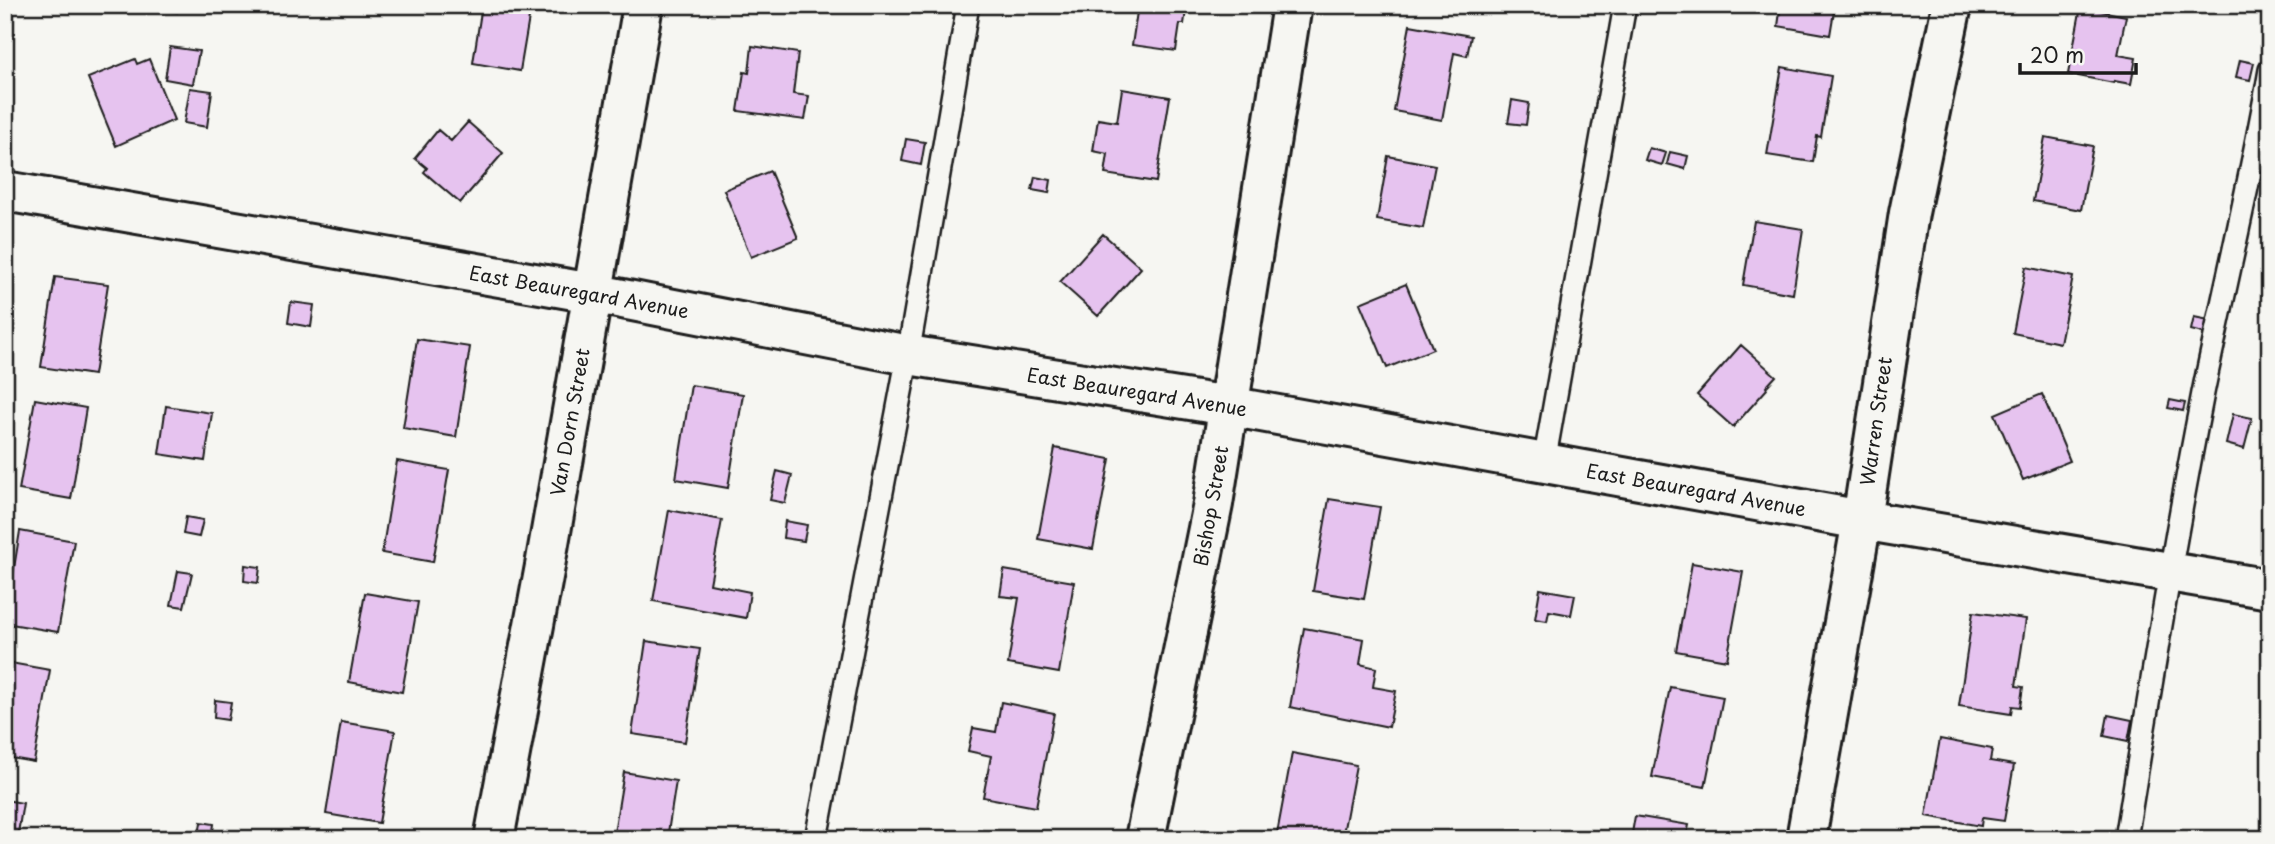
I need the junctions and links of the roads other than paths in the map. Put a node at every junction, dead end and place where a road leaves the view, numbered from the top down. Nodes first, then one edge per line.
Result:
1 (643, 5) edge
2 (968, 5) edge
3 (1292, 5) edge
4 (1625, 5) edge
5 (1952, 5) edge
6 (2270, 70) edge
7 (5, 191) edge
8 (592, 293) junction
9 (908, 355) junction
10 (1228, 406) junction
11 (1544, 463) junction
12 (1862, 520) junction
13 (2169, 572) junction
14 (2270, 589) edge
15 (494, 839) edge
16 (816, 839) edge
17 (1145, 839) edge
18 (1806, 839) edge
19 (2126, 839) edge

1 - 8 street, Van Dorn Street
2 - 9 lane
3 - 10 street, Bishop Street
4 - 11 lane
5 - 12 street, Warren Street
6 - 13 lane
7 - 8 street, East Beauregard Avenue
8 - 9 street, East Beauregard Avenue
8 - 15 street, Van Dorn Street
9 - 10 street, East Beauregard Avenue
9 - 16 lane
10 - 11 street, East Beauregard Avenue
10 - 17 street, Bishop Street
11 - 12 street, East Beauregard Avenue
12 - 13 street, East Beauregard Avenue
12 - 18 street, Warren Street
13 - 14 street, East Beauregard Avenue
13 - 19 lane

